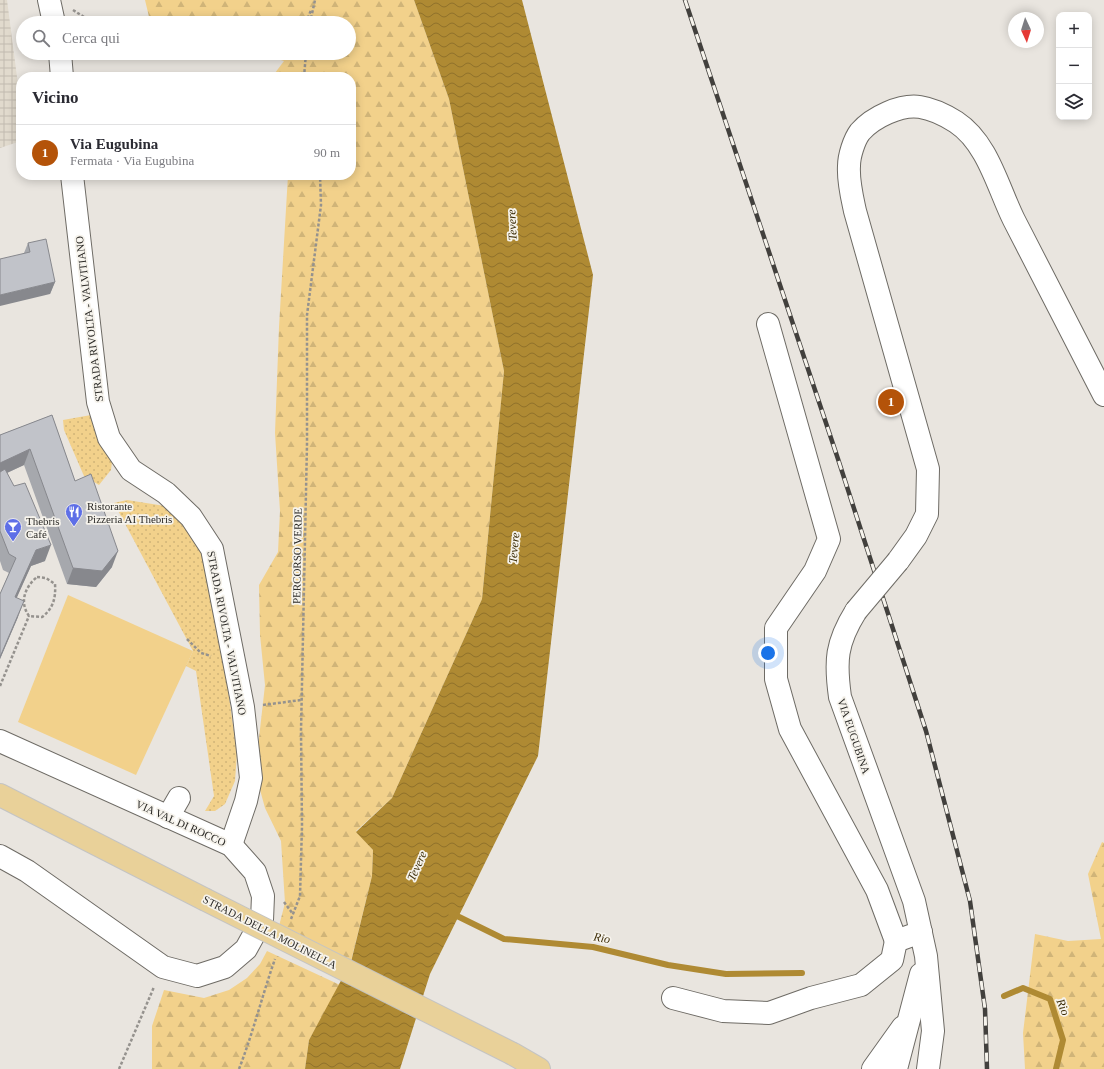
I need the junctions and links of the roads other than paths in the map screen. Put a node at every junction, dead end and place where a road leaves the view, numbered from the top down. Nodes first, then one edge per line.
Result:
1 (61, 60) edge
2 (62, 72) edge
3 (73, 180) edge
4 (768, 324) dead end
5 (1104, 395) edge
6 (0, 741) edge
7 (0, 795) edge
8 (178, 798) dead end
9 (168, 817) junction
10 (231, 845) junction
11 (0, 856) edge
12 (921, 932) junction
13 (896, 941) junction
14 (926, 956) junction
15 (673, 998) dead end
16 (911, 1017) junction
17 (539, 1069) edge
18 (872, 1069) edge
19 (896, 1069) edge
20 (928, 1069) edge

1 - 2 street
3 - 10 street, STRADA RIVOLTA - VALVITIANO
4 - 13 street
5 - 12 street, VIA EUGUBINA, bridge
6 - 9 street, VIA VAL DI ROCCO
7 - 17 main road, STRADA DELLA MOLINELLA, bridge
8 - 9 street
9 - 10 street, VIA VAL DI ROCCO
10 - 11 street, VIA VAL DI ROCCO
12 - 13 street
12 - 14 street, VIA EUGUBINA
13 - 15 street
14 - 16 street
14 - 20 street, VIA EUGUBINA
16 - 18 street
16 - 19 street

